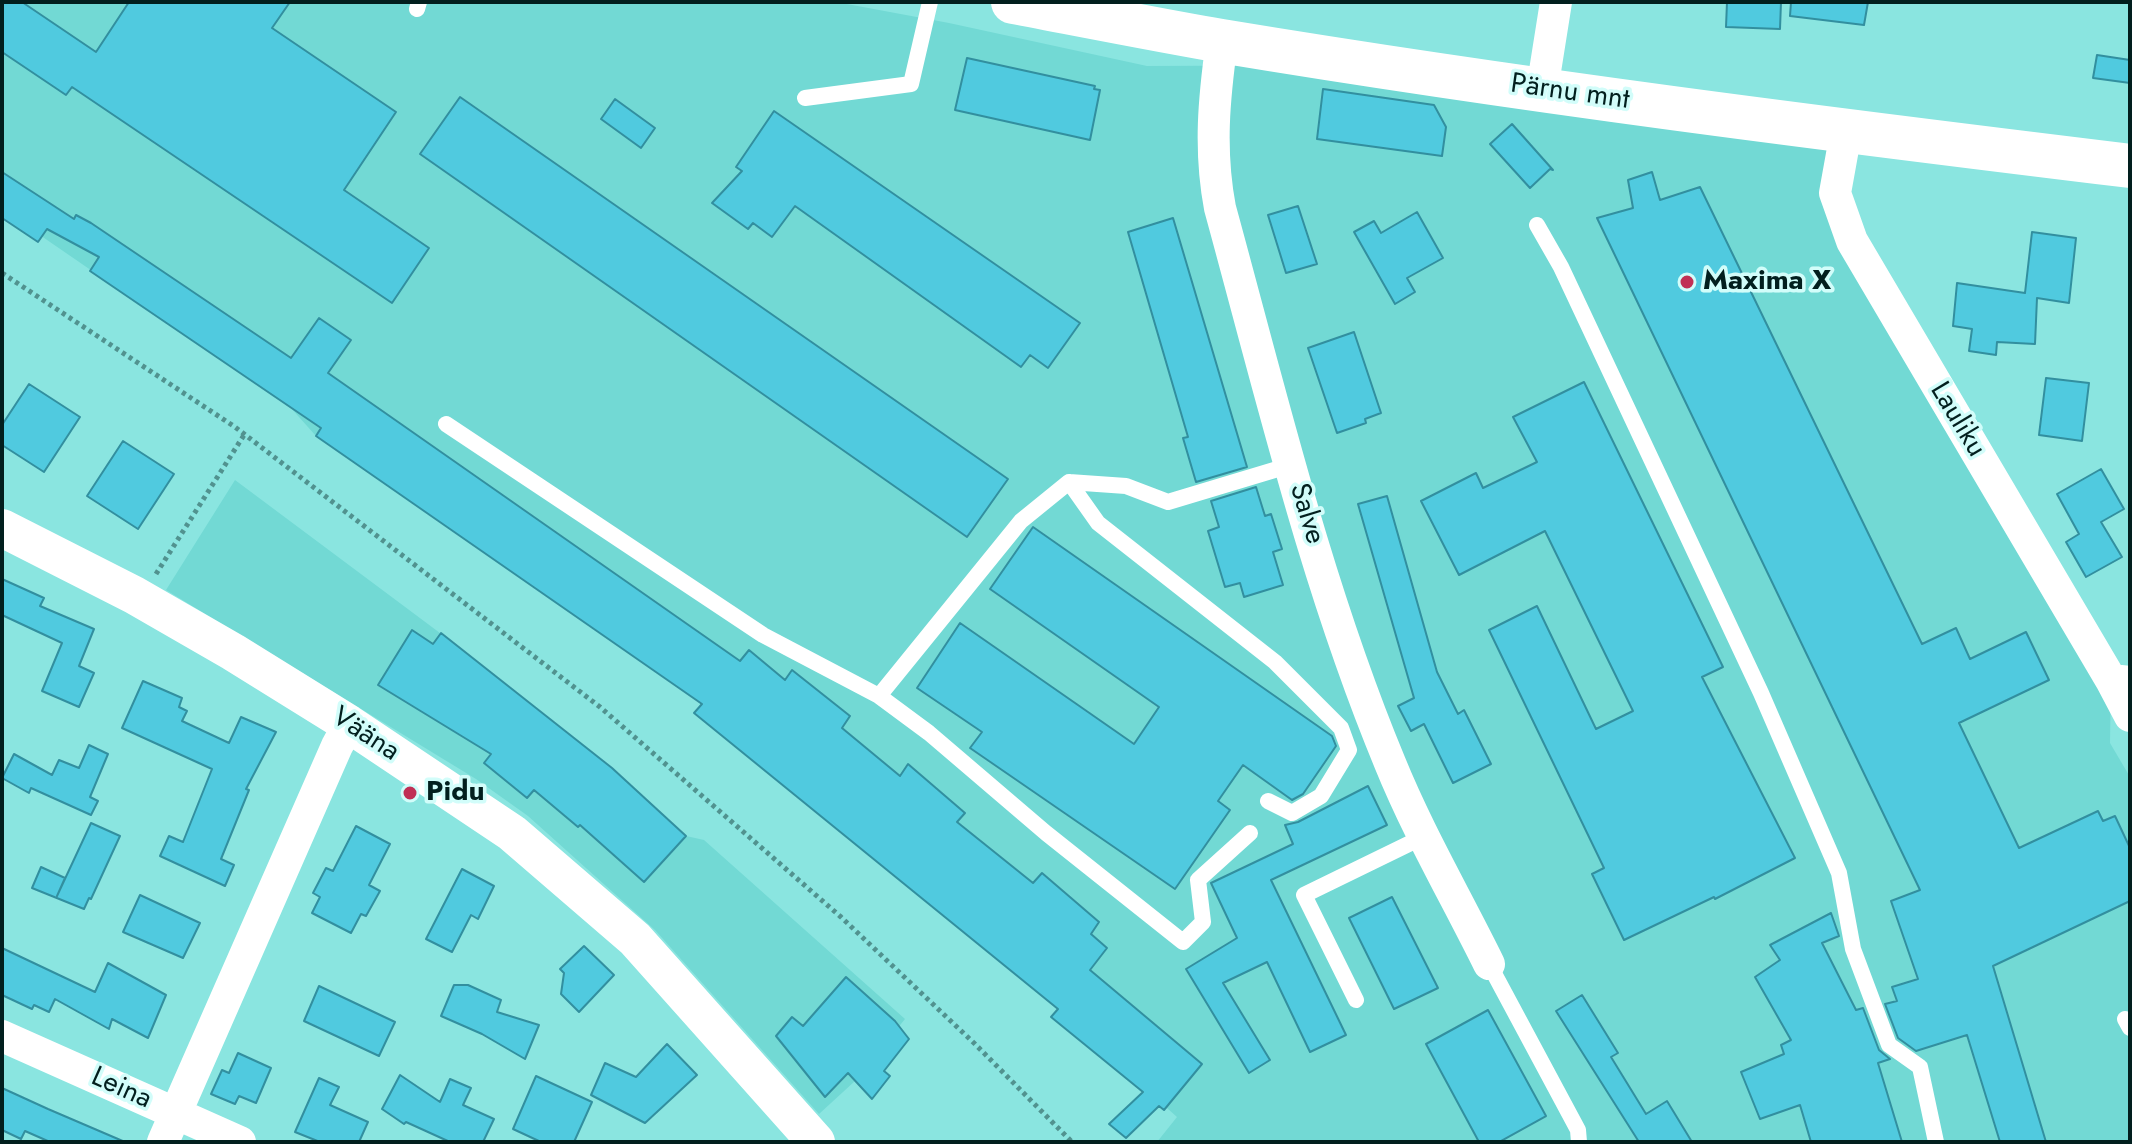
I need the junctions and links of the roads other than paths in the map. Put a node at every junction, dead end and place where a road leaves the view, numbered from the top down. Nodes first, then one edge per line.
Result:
1 (930, 2) edge
2 (1013, 2) edge
3 (1556, 2) edge
4 (1222, 41) junction
5 (1542, 90) junction
6 (805, 98) dead end
7 (1846, 132) junction
8 (2130, 166) edge
9 (1537, 225) dead end
10 (446, 424) dead end
11 (1291, 465) junction
12 (1069, 482) junction
13 (2, 528) edge
14 (2121, 681) edge
15 (879, 696) junction
16 (2130, 716) edge
17 (349, 724) junction
18 (1268, 801) dead end
19 (1250, 833) dead end
20 (1425, 836) junction
21 (1489, 964) joint
22 (1356, 1000) dead end
23 (2, 1036) edge
24 (170, 1128) edge
25 (240, 1142) edge
26 (816, 1142) edge
27 (1579, 1142) edge
28 (1936, 1142) edge

1 - 6 lane
2 - 4 main road, Pärnu mnt
3 - 5 street
4 - 5 main road, Pärnu mnt
4 - 11 street, Salve
5 - 7 main road, Pärnu mnt
7 - 8 main road, Pärnu mnt
7 - 14 street, Lauliku
9 - 28 lane
10 - 15 lane
11 - 12 lane
11 - 20 street, Salve
12 - 15 lane
12 - 18 lane
13 - 17 street, Vääna
14 - 16 street, Lauliku
15 - 19 lane
17 - 24 street
17 - 26 street, Vääna
20 - 21 street, Salve
20 - 22 lane
21 - 27 lane
23 - 24 street, Leina
24 - 25 street, Leina

